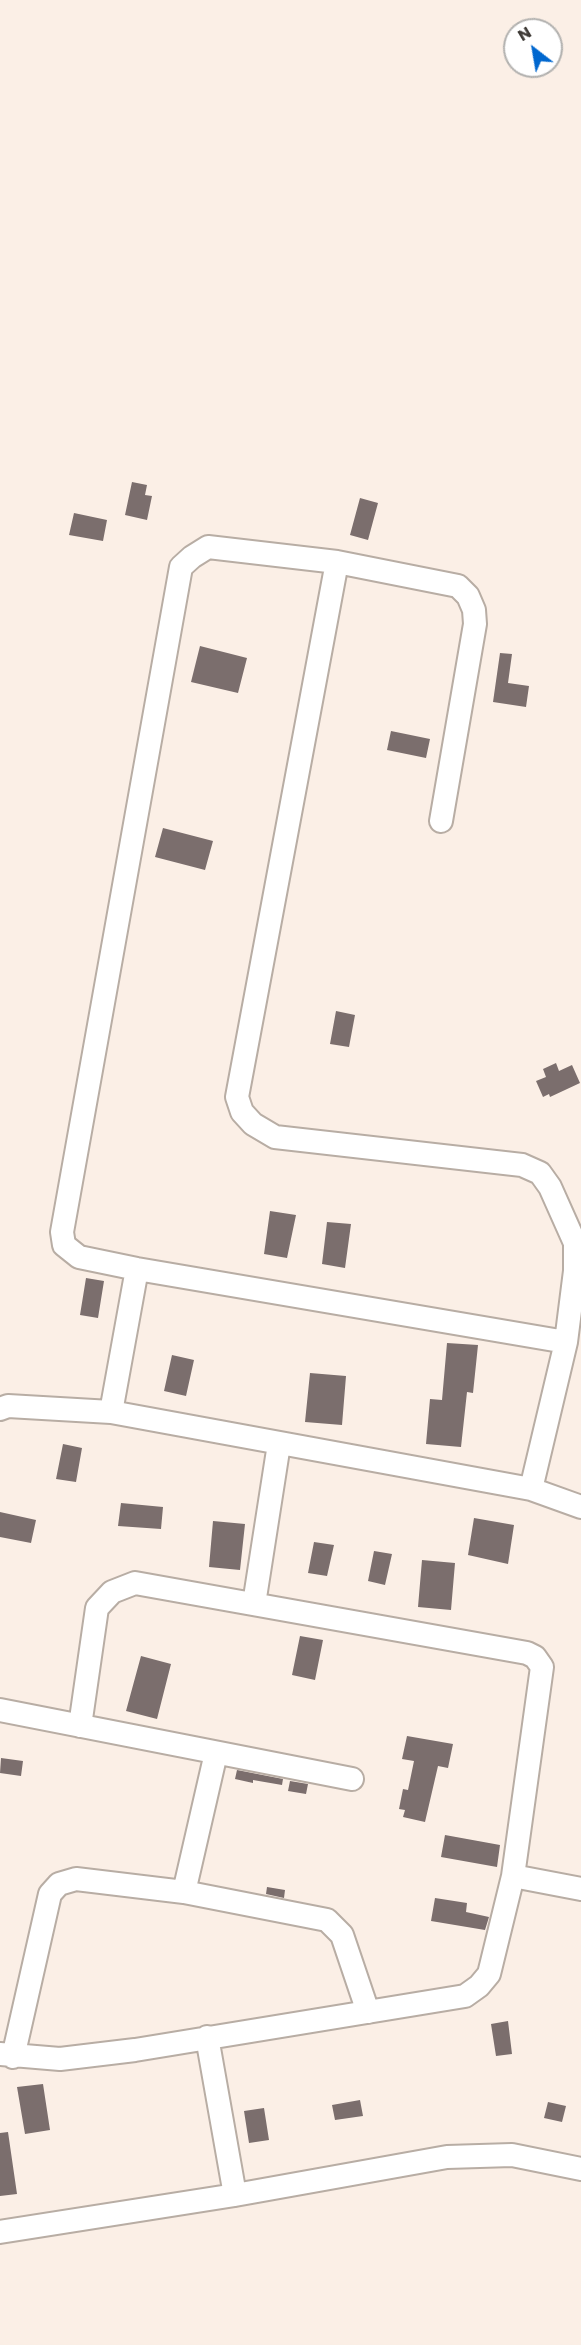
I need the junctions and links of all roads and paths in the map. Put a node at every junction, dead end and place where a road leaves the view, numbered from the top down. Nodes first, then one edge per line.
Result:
1 (337, 562) junction
2 (441, 821) dead end
3 (137, 1269) junction
4 (566, 1342) junction
5 (0, 1409) edge
6 (111, 1412) junction
7 (279, 1444) junction
8 (531, 1489) junction
9 (581, 1506) edge
10 (254, 1604) junction
11 (0, 1710) edge
12 (80, 1726) junction
13 (216, 1753) junction
14 (352, 1779) dead end
15 (513, 1876) junction
16 (581, 1888) edge
17 (184, 1892) junction
18 (368, 2012) junction
19 (207, 2037) junction
20 (6, 2056) edge
21 (581, 2169) edge
22 (235, 2195) junction
23 (0, 2232) edge

1 - 2 street
1 - 3 street
1 - 4 street
3 - 4 street
3 - 6 street
4 - 8 street
5 - 6 street
6 - 7 street
7 - 8 street
7 - 10 street
8 - 9 street
10 - 12 street
10 - 15 street
11 - 12 street
12 - 13 street
13 - 14 street
13 - 17 street
15 - 16 street
15 - 18 street
17 - 18 street
17 - 20 street
18 - 19 street
19 - 20 street
19 - 22 street
21 - 22 street
22 - 23 street

